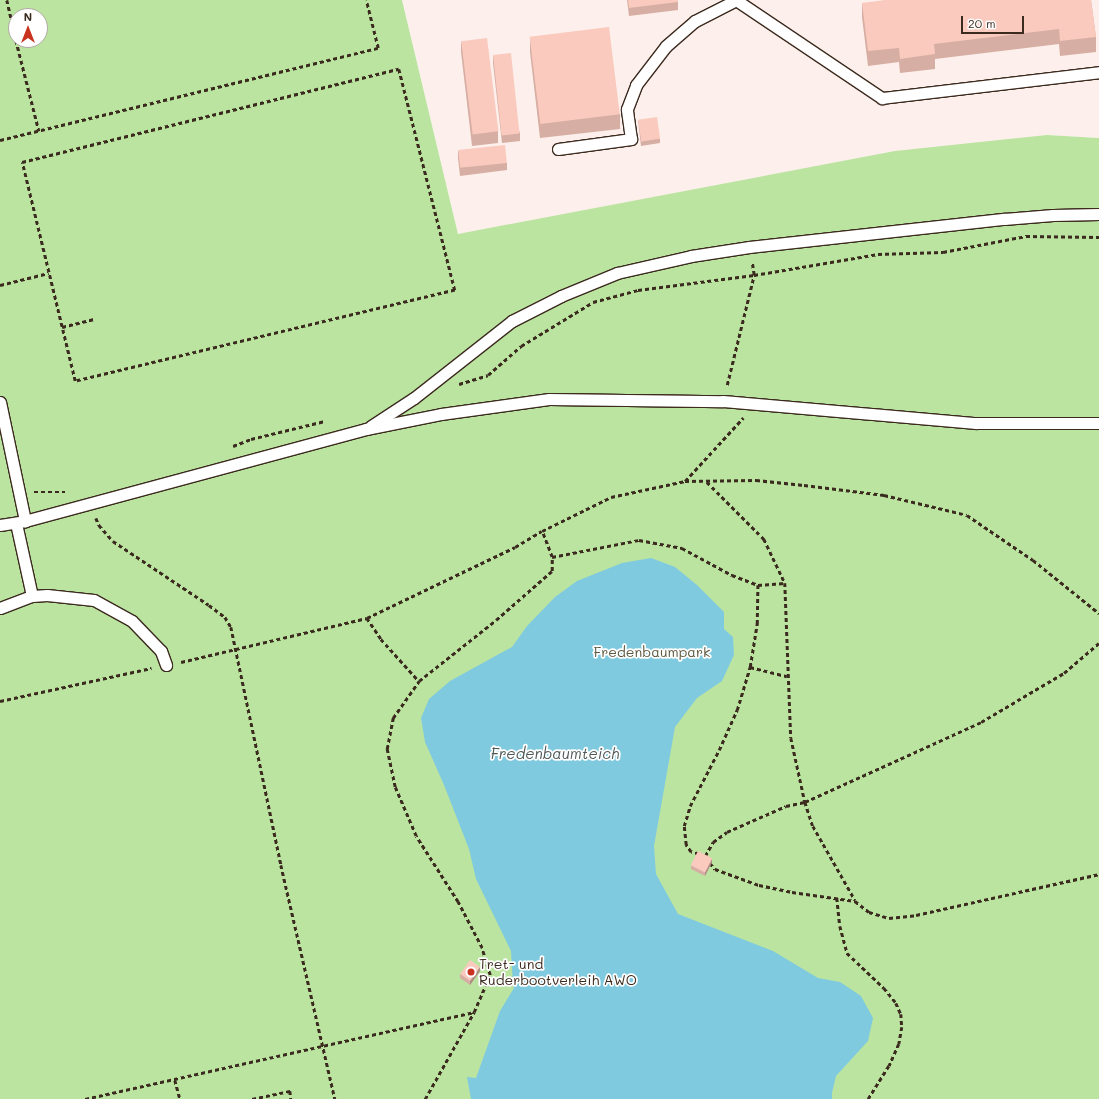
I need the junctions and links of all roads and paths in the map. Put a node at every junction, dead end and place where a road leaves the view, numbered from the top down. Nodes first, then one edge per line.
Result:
1 (366, 0) edge
2 (736, 0) edge
3 (18, 48) edge
4 (1099, 72) edge
5 (39, 131) junction
6 (0, 140) edge
7 (558, 149) dead end
8 (1099, 214) edge
9 (1099, 237) edge
10 (749, 247) junction
11 (49, 274) junction
12 (754, 275) junction
13 (0, 285) edge
14 (94, 319) dead end
15 (62, 327) junction
16 (458, 385) dead end
17 (723, 401) junction
18 (0, 402) edge
19 (757, 403) junction
20 (327, 421) dead end
21 (1099, 423) edge
22 (366, 429) junction
23 (226, 448) dead end
24 (685, 481) junction
25 (706, 481) junction
26 (19, 492) junction
27 (71, 492) dead end
28 (90, 502) junction
29 (21, 522) junction
30 (0, 525) edge
31 (542, 531) junction
32 (552, 557) junction
33 (785, 583) junction
34 (758, 585) junction
35 (32, 596) junction
36 (0, 608) edge
37 (1099, 613) edge
38 (367, 618) junction
39 (1099, 643) edge
40 (234, 650) junction
41 (166, 665) junction
42 (750, 667) junction
43 (787, 676) junction
44 (419, 681) junction
45 (0, 701) edge
46 (805, 802) junction
47 (705, 856) junction
48 (1099, 874) edge
49 (837, 898) junction
50 (855, 901) junction
51 (474, 1012) junction
52 (323, 1045) junction
53 (175, 1080) junction
54 (102, 1097) edge
55 (85, 1099) edge
56 (180, 1099) edge
57 (252, 1099) edge
58 (291, 1099) edge
59 (335, 1099) edge
60 (425, 1099) edge
61 (868, 1099) edge

1 - 5 path
2 - 4 lane
2 - 7 lane
3 - 5 path
5 - 6 path
8 - 10 lane
9 - 12 path
10 - 12 path
10 - 22 lane
11 - 13 path
11 - 15 path
11 - 15 path
12 - 16 path
12 - 17 path
14 - 15 path
17 - 19 lane
17 - 22 lane
18 - 26 lane
19 - 21 lane
19 - 24 path
20 - 23 path
22 - 28 lane
24 - 25 path
24 - 31 path
25 - 33 path
25 - 37 path
26 - 27 path
26 - 29 lane
28 - 29 lane
28 - 40 path
29 - 30 lane
29 - 35 lane
31 - 32 path
31 - 38 path
32 - 34 path
32 - 44 path
33 - 34 path
33 - 43 path
34 - 42 path
35 - 36 lane
35 - 41 lane
38 - 40 path
38 - 44 path
39 - 46 path
40 - 41 path
40 - 52 path
41 - 45 path
42 - 43 path
42 - 47 path
43 - 46 path
44 - 51 path
46 - 47 path
46 - 50 path
47 - 49 path
48 - 50 path
49 - 50 path
49 - 61 path
51 - 52 path
51 - 60 path
52 - 53 path
52 - 59 path
53 - 54 path
53 - 56 path
54 - 55 path
57 - 58 path

